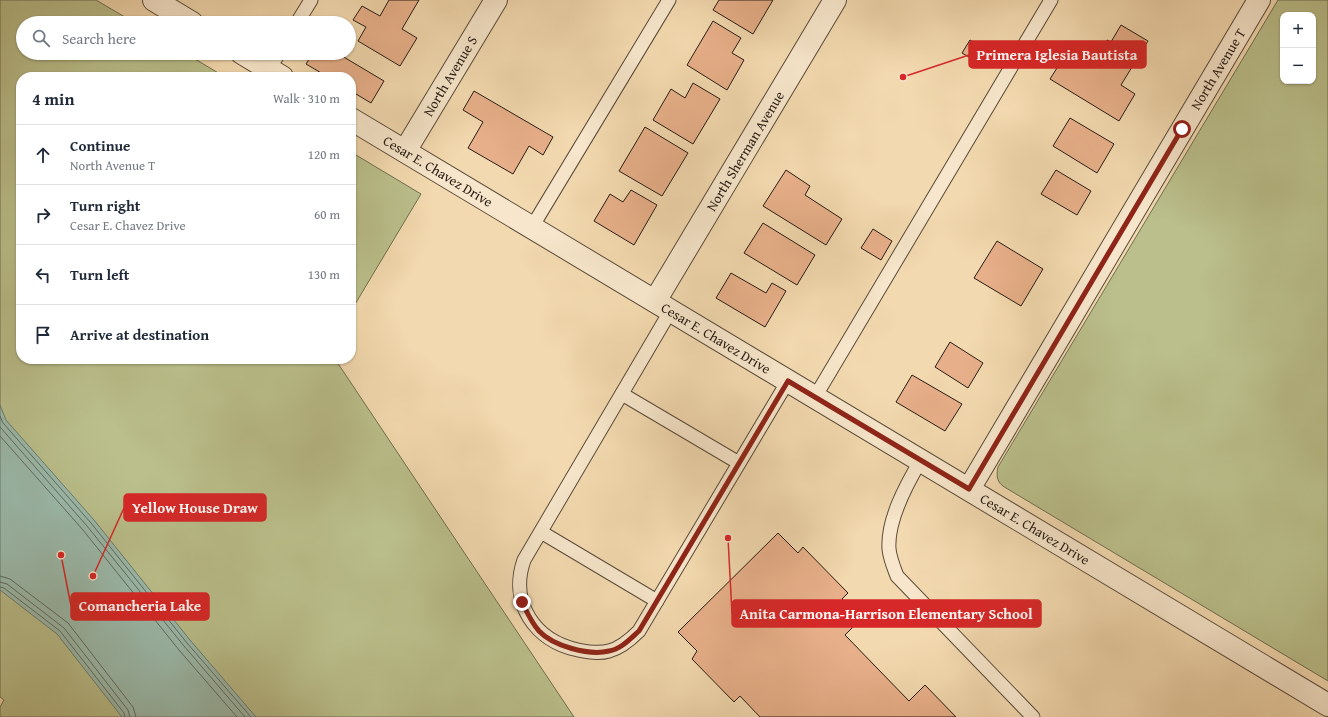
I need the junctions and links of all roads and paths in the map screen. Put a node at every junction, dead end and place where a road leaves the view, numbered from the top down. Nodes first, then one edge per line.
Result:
1 (154, 0) edge
2 (311, 0) edge
3 (496, 0) edge
4 (669, 0) edge
5 (835, 0) edge
6 (1052, 0) edge
7 (1259, 0) edge
8 (180, 16) edge
9 (301, 16) edge
10 (261, 60) edge
11 (277, 66) edge
12 (356, 122) edge
13 (405, 151) junction
14 (532, 227) junction
15 (663, 306) junction
16 (788, 381) junction
17 (622, 394) junction
18 (815, 397) junction
19 (921, 460) junction
20 (739, 463) junction
21 (969, 489) junction
22 (541, 532) junction
23 (657, 601) junction
24 (1328, 705) edge
25 (1033, 717) edge

1 - 8 street
2 - 9 lane
3 - 13 street, North Avenue S
4 - 14 lane
5 - 15 street, North Sherman Avenue
6 - 18 lane
7 - 21 street, North Avenue T
10 - 11 street
12 - 13 street, Cesar E. Chavez Drive
13 - 14 street, Cesar E. Chavez Drive
14 - 15 street, Cesar E. Chavez Drive
15 - 16 street, Cesar E. Chavez Drive
15 - 17 lane
16 - 18 street, Cesar E. Chavez Drive
16 - 20 lane
17 - 20 lane
17 - 22 lane
18 - 19 street, Cesar E. Chavez Drive
19 - 21 street, Cesar E. Chavez Drive
19 - 25 lane
20 - 23 lane
21 - 24 street, Cesar E. Chavez Drive
22 - 23 lane
22 - 23 lane

